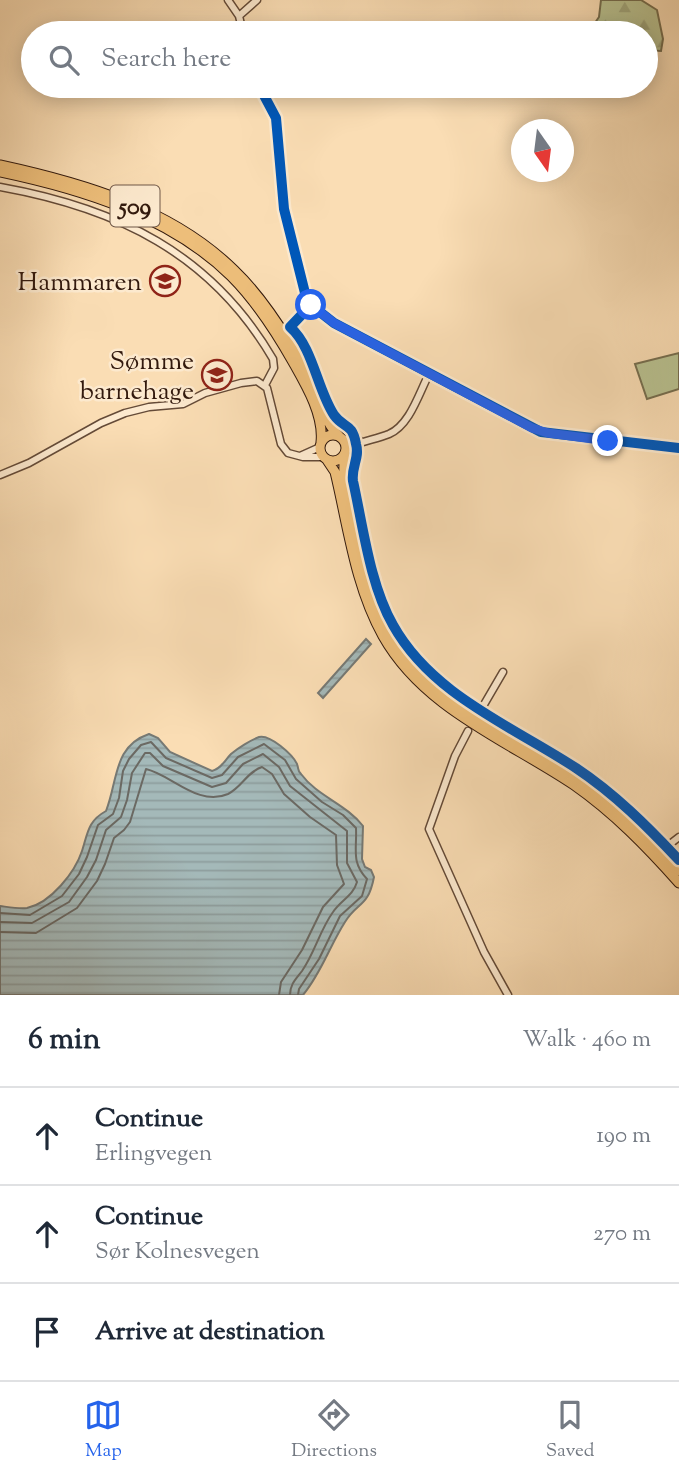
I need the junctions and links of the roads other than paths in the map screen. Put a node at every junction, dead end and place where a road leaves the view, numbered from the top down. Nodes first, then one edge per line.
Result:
1 (228, 0) edge
2 (257, 0) edge
3 (239, 16) junction
4 (240, 21) edge
5 (265, 98) edge
6 (0, 165) edge
7 (0, 172) edge
8 (0, 187) edge
9 (429, 374) junction
10 (265, 385) junction
11 (344, 445) junction
12 (679, 448) edge
13 (323, 451) junction
14 (0, 475) edge
15 (503, 671) dead end
16 (482, 708) dead end
17 (468, 731) dead end
18 (679, 837) edge
19 (670, 844) dead end
20 (679, 871) edge
21 (679, 883) edge
22 (508, 995) edge

1 - 3 street
2 - 3 street
3 - 4 street
5 - 9 street
6 - 11 highway, 509
7 - 13 highway, 509
8 - 10 street
9 - 11 street
9 - 12 street
10 - 13 street
10 - 14 street
11 - 13 highway
11 - 13 highway
11 - 20 highway, 509
13 - 21 highway, 509
15 - 16 street
17 - 22 street
18 - 19 street

